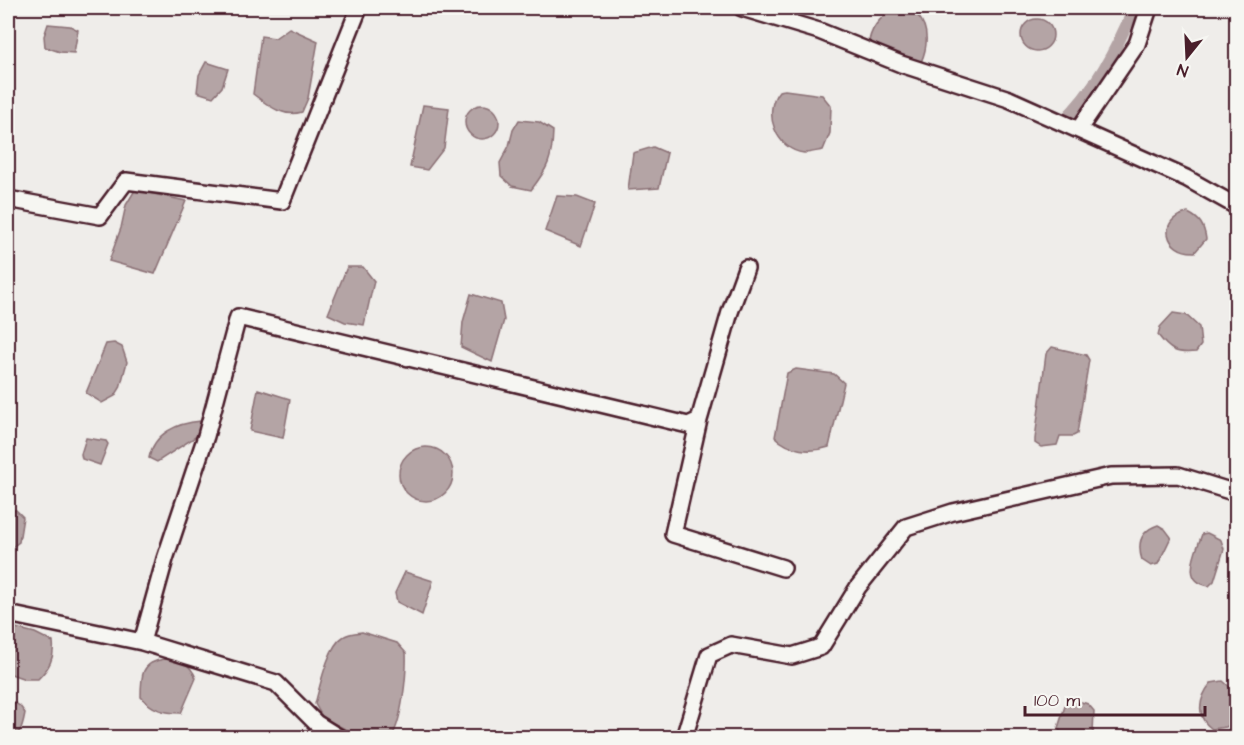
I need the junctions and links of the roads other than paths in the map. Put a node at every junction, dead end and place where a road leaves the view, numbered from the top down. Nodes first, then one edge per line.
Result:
1 (359, 8) edge
2 (742, 8) edge
3 (1149, 8) edge
4 (1079, 129) junction
5 (8, 199) edge
6 (1236, 206) edge
7 (746, 268) dead end
8 (699, 420) junction
9 (1236, 493) edge
10 (783, 568) dead end
11 (8, 614) edge
12 (142, 642) junction
13 (340, 738) edge
14 (684, 738) edge

1 - 5 street
2 - 4 street
3 - 4 street
4 - 6 street
7 - 8 street
8 - 10 street
8 - 12 street
9 - 14 street
11 - 12 street
12 - 13 street

